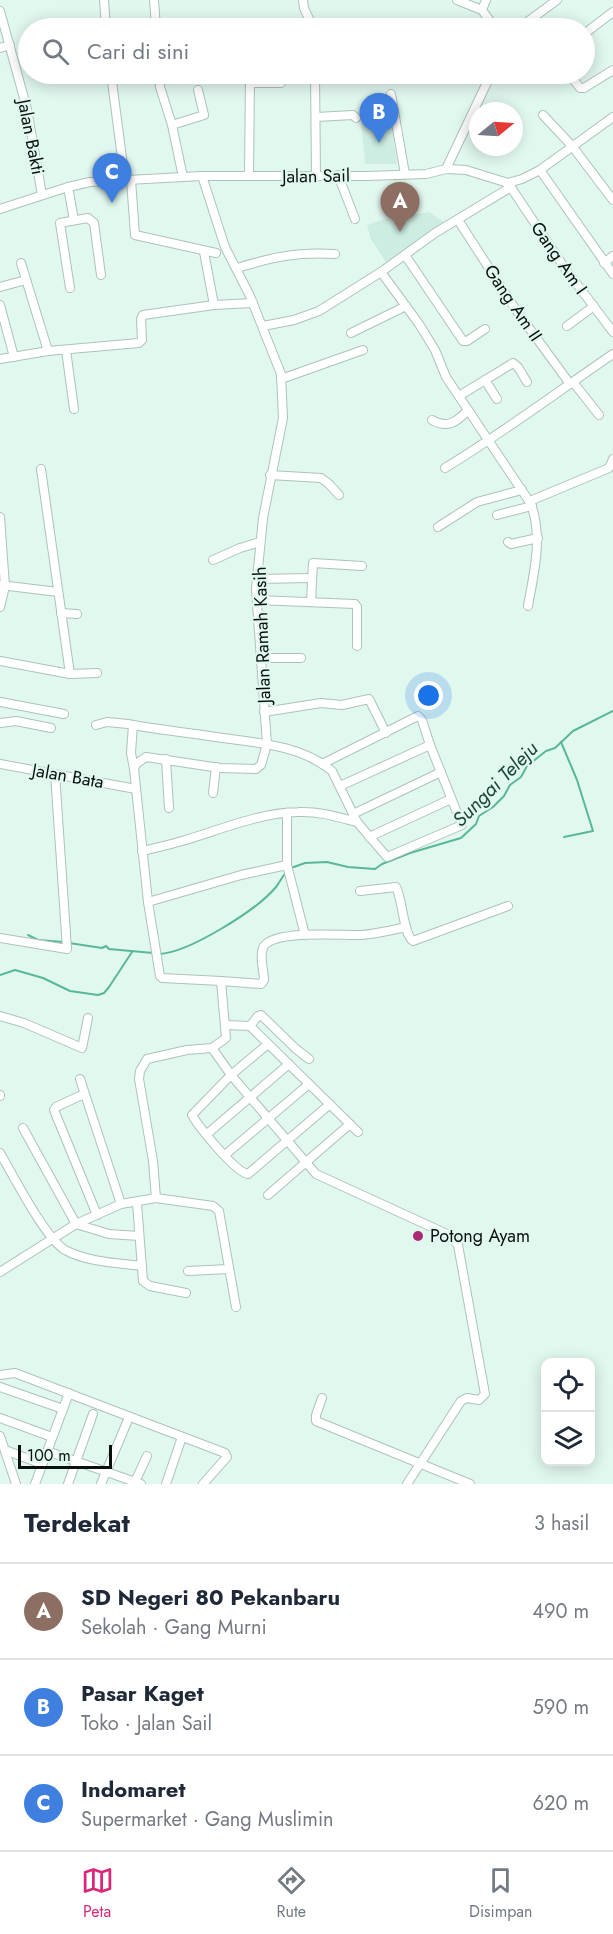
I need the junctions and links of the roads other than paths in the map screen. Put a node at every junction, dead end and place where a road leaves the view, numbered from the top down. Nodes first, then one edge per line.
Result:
1 (104, 0) edge
2 (154, 0) edge
3 (303, 0) edge
4 (457, 0) edge
5 (486, 0) edge
6 (557, 0) edge
7 (482, 10) junction
8 (0, 11) edge
9 (613, 12) edge
10 (105, 18) edge
11 (155, 18) edge
12 (308, 18) edge
13 (488, 18) edge
14 (537, 18) edge
15 (595, 26) edge
16 (10, 45) junction
17 (0, 48) edge
18 (613, 70) edge
19 (18, 75) edge
20 (595, 81) edge
21 (21, 84) edge
22 (113, 84) edge
23 (160, 84) edge
24 (250, 84) edge
25 (315, 84) edge
26 (486, 84) edge
27 (577, 84) edge
28 (590, 84) edge
29 (198, 90) dead end
30 (391, 94) dead end
31 (543, 115) dead end
32 (316, 117) junction
33 (613, 117) edge
34 (356, 118) dead end
35 (172, 125) junction
36 (572, 146) junction
37 (446, 169) junction
38 (540, 170) junction
39 (405, 174) junction
40 (338, 175) junction
41 (202, 176) junction
42 (249, 176) junction
43 (316, 176) junction
44 (183, 177) junction
45 (128, 180) junction
46 (509, 185) junction
47 (68, 187) junction
48 (42, 195) junction
49 (613, 200) edge
50 (0, 209) edge
51 (355, 219) dead end
52 (74, 220) junction
53 (458, 220) junction
54 (204, 252) junction
55 (216, 253) dead end
56 (335, 254) dead end
57 (405, 255) junction
58 (613, 256) edge
59 (21, 263) dead end
60 (604, 263) junction
61 (237, 268) junction
62 (381, 272) junction
63 (613, 274) edge
64 (101, 275) dead end
65 (26, 280) junction
66 (0, 287) edge
67 (70, 288) dead end
68 (253, 303) junction
69 (0, 305) edge
70 (214, 305) junction
71 (406, 306) junction
72 (594, 306) junction
73 (263, 326) junction
74 (567, 326) dead end
75 (485, 328) dead end
76 (613, 332) edge
77 (351, 333) dead end
78 (66, 350) junction
79 (363, 350) dead end
80 (48, 351) junction
81 (613, 354) edge
82 (14, 357) junction
83 (0, 359) edge
84 (281, 379) junction
85 (485, 380) junction
86 (528, 382) dead end
87 (572, 383) junction
88 (459, 396) junction
89 (497, 399) dead end
90 (74, 409) dead end
91 (468, 410) junction
92 (599, 415) dead end
93 (432, 420) dead end
94 (489, 441) junction
95 (613, 459) edge
96 (445, 468) dead end
97 (41, 469) dead end
98 (270, 475) junction
99 (522, 490) junction
100 (339, 495) dead end
101 (531, 503) junction
102 (497, 515) dead end
103 (0, 517) edge
104 (438, 527) dead end
105 (537, 538) junction
106 (260, 542) junction
107 (508, 542) dead end
108 (213, 560) dead end
109 (362, 566) dead end
110 (312, 578) junction
111 (257, 579) junction
112 (2, 586) edge
113 (58, 592) junction
114 (257, 600) junction
115 (311, 602) junction
116 (528, 606) dead end
117 (0, 607) edge
118 (61, 613) junction
119 (77, 614) dead end
120 (357, 646) dead end
121 (260, 658) junction
122 (301, 658) dead end
123 (0, 661) edge
124 (98, 673) dead end
125 (70, 674) junction
126 (0, 702) edge
127 (264, 712) junction
128 (64, 714) dead end
129 (0, 723) edge
130 (96, 725) dead end
131 (133, 725) junction
132 (51, 728) dead end
133 (386, 733) junction
134 (267, 744) junction
135 (430, 745) junction
136 (166, 759) junction
137 (0, 764) edge
138 (322, 764) junction
139 (216, 767) junction
140 (134, 769) junction
141 (441, 772) junction
142 (55, 774) junction
143 (340, 786) junction
144 (136, 789) junction
145 (213, 794) dead end
146 (451, 799) junction
147 (169, 808) dead end
148 (287, 813) junction
149 (355, 818) junction
150 (369, 837) junction
151 (142, 851) junction
152 (288, 869) junction
153 (360, 891) dead end
154 (148, 902) junction
155 (508, 906) dead end
156 (406, 927) junction
157 (305, 935) junction
158 (0, 938) edge
159 (221, 981) junction
160 (0, 1016) edge
161 (88, 1018) dead end
162 (226, 1024) junction
163 (246, 1026) junction
164 (226, 1038) junction
165 (268, 1044) junction
166 (212, 1048) junction
167 (309, 1059) dead end
168 (289, 1064) junction
169 (231, 1075) junction
170 (80, 1079) dead end
171 (309, 1084) junction
172 (84, 1094) junction
173 (250, 1097) junction
174 (330, 1104) junction
175 (268, 1118) junction
176 (350, 1124) junction
177 (23, 1128) dead end
178 (358, 1132) dead end
179 (207, 1134) junction
180 (288, 1140) junction
181 (0, 1154) edge
182 (225, 1155) junction
183 (306, 1162) junction
184 (268, 1195) dead end
185 (156, 1198) junction
186 (137, 1203) junction
187 (121, 1204) junction
188 (97, 1215) junction
189 (76, 1224) junction
190 (139, 1236) junction
191 (51, 1239) junction
192 (142, 1266) junction
193 (229, 1269) junction
194 (188, 1270) dead end
195 (0, 1272) edge
196 (186, 1293) dead end
197 (236, 1307) dead end
198 (0, 1375) edge
199 (0, 1387) edge
200 (69, 1393) junction
201 (322, 1398) dead end
202 (63, 1409) junction
203 (93, 1414) dead end
204 (0, 1418) edge
205 (127, 1422) dead end
206 (0, 1436) edge
207 (52, 1437) junction
208 (182, 1437) junction
209 (5, 1450) junction
210 (47, 1451) junction
211 (147, 1456) dead end
212 (76, 1461) junction
213 (42, 1464) junction
214 (420, 1464) junction
215 (105, 1472) junction
216 (136, 1483) edge
217 (409, 1483) edge
218 (16, 1484) edge
219 (35, 1484) edge
220 (68, 1484) edge
221 (101, 1484) edge
222 (166, 1484) edge
223 (203, 1484) edge
224 (470, 1484) edge

1 - 10 street
2 - 11 street
3 - 12 street
4 - 7 street
5 - 7 street
6 - 14 street
7 - 13 street
8 - 16 street, Jalan Bakti
9 - 15 street
16 - 17 street
16 - 19 street, Jalan Bakti
18 - 20 street
21 - 48 street, Jalan Bakti
22 - 45 street
23 - 35 street
24 - 42 street
25 - 32 street
26 - 37 street
27 - 28 street
29 - 35 street
30 - 39 street
31 - 36 street
32 - 34 street
32 - 43 street
33 - 36 street
35 - 44 street
36 - 38 street
36 - 49 street
37 - 39 street, Jalan Sail
37 - 46 street, Jalan Sail
38 - 46 street
38 - 60 street
39 - 40 street, Jalan Sail
40 - 43 street, Jalan Sail
40 - 51 street
41 - 42 street, Jalan Sail
41 - 44 street, Jalan Sail
41 - 61 street, Jalan Ramah Kasih
42 - 43 street, Jalan Sail
44 - 45 street, Jalan Sail
45 - 47 street, Jalan Sail
45 - 54 street
46 - 53 street
46 - 72 street, Gang Am I
47 - 48 street, Jalan Sail
47 - 52 street
48 - 50 street, Jalan Sail
52 - 64 street
52 - 67 street
53 - 57 street
53 - 87 street, Gang Am II
54 - 55 street
54 - 70 street
56 - 61 street
57 - 62 street
57 - 75 street
58 - 60 street
59 - 65 street
60 - 63 street
61 - 68 street, Jalan Ramah Kasih
62 - 71 street
62 - 73 street
65 - 66 street
65 - 80 street
68 - 70 street
68 - 73 street, Jalan Ramah Kasih
69 - 82 street
70 - 78 street
71 - 77 street
71 - 88 street
72 - 74 street
72 - 76 street, Gang Am I
73 - 84 street, Jalan Ramah Kasih
78 - 80 street
78 - 90 street
79 - 84 street
80 - 82 street
81 - 87 street
82 - 83 street
84 - 98 street, Jalan Ramah Kasih
85 - 86 street
85 - 88 street
85 - 89 street
87 - 92 street, Gang Am II
87 - 94 street
88 - 91 street
91 - 93 street
91 - 94 street
94 - 96 street
94 - 99 street
95 - 101 street
97 - 113 street
98 - 100 street
98 - 106 street, Jalan Ramah Kasih
99 - 101 street
99 - 104 street
101 - 102 street
101 - 105 street
103 - 112 street
105 - 107 street
105 - 116 street
106 - 108 street
106 - 111 street, Jalan Ramah Kasih
109 - 110 street
110 - 111 street
110 - 115 street
111 - 114 street, Jalan Ramah Kasih
112 - 113 street
112 - 117 street
113 - 118 street
114 - 115 street
114 - 121 street, Jalan Ramah Kasih
115 - 120 street
118 - 119 street
118 - 125 street
121 - 122 street
121 - 127 street, Jalan Ramah Kasih
123 - 125 street
124 - 125 street
126 - 128 street
127 - 133 street
127 - 134 street, Jalan Ramah Kasih
129 - 132 street
130 - 131 street
131 - 134 street
131 - 140 street
133 - 135 street
133 - 138 street
134 - 138 street
134 - 139 street
135 - 141 street
135 - 143 street
136 - 139 street
136 - 140 street
136 - 147 street
137 - 142 street, Jalan Bata
138 - 143 street
139 - 145 street
140 - 144 street
141 - 146 street
141 - 149 street
142 - 144 street, Jalan Bata
142 - 158 street
143 - 149 street
144 - 151 street
146 - 150 street
146 - 150 street
148 - 149 street
148 - 151 street
148 - 152 street
149 - 150 street
151 - 154 street
152 - 154 street
152 - 157 street
153 - 156 street
154 - 159 street
155 - 156 street
156 - 157 street
157 - 159 street
159 - 162 street
160 - 161 street
162 - 163 street
162 - 164 street
163 - 164 street
163 - 165 street
163 - 167 street
164 - 166 street
165 - 168 street
165 - 169 street
166 - 169 street
166 - 185 street
168 - 171 street
168 - 173 street
169 - 173 street
169 - 179 street
170 - 172 street
171 - 174 street
171 - 175 street
172 - 187 street
172 - 188 street
173 - 175 street
173 - 179 street
174 - 176 street
174 - 180 street
175 - 180 street
175 - 182 street
176 - 178 street
176 - 183 street
177 - 189 street
179 - 182 street
180 - 182 street
180 - 183 street
181 - 191 street
183 - 184 street
183 - 214 street
185 - 186 street
185 - 193 street
186 - 187 street
186 - 190 street
187 - 188 street
188 - 189 street
189 - 190 street
189 - 191 street
190 - 192 street
191 - 192 street
191 - 195 street
192 - 196 street
193 - 194 street
193 - 197 street
198 - 200 street
199 - 202 street
200 - 202 street
200 - 208 street
201 - 214 street
202 - 207 street
203 - 212 street
204 - 207 street
205 - 215 street
206 - 209 street
207 - 210 street
208 - 222 street
208 - 223 street
209 - 213 street
209 - 218 street
210 - 212 street
210 - 213 street
211 - 216 street
212 - 215 street
212 - 220 street
213 - 219 street
214 - 217 street
214 - 224 street
215 - 216 street
215 - 221 street

